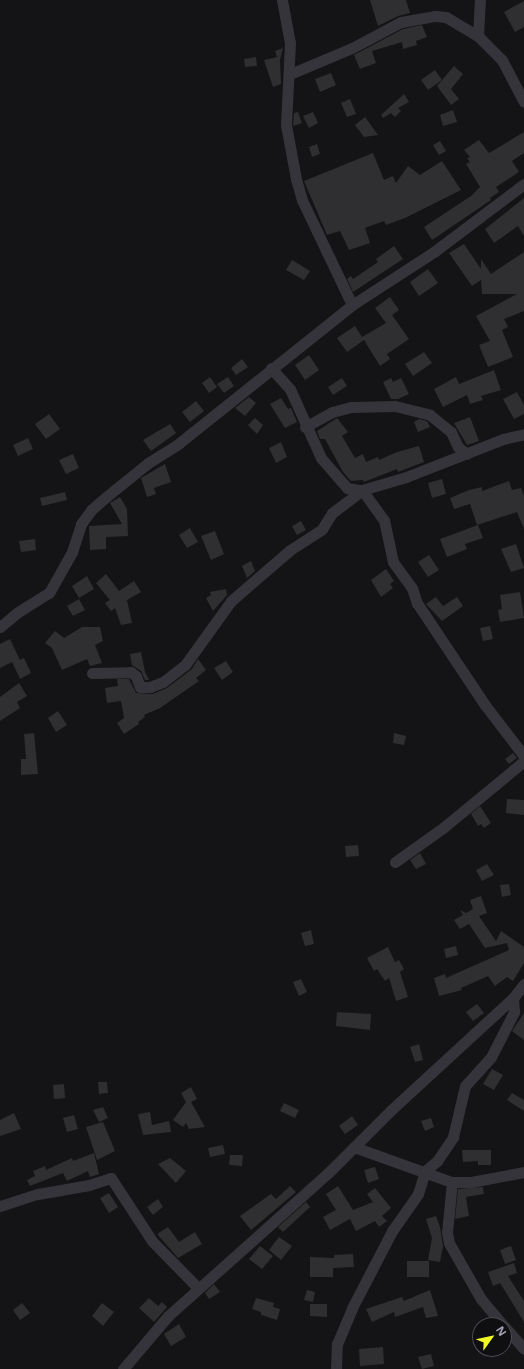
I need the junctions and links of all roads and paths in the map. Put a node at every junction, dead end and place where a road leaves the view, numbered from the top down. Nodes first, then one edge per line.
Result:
1 (282, 0) edge
2 (480, 0) edge
3 (478, 36) junction
4 (290, 74) junction
5 (524, 102) edge
6 (524, 184) edge
7 (352, 305) junction
8 (271, 368) junction
9 (305, 427) junction
10 (524, 434) edge
11 (467, 454) junction
12 (362, 490) junction
13 (0, 627) edge
14 (92, 673) dead end
15 (524, 756) edge
16 (524, 761) edge
17 (395, 862) dead end
18 (524, 984) edge
19 (513, 998) junction
20 (354, 1147) junction
21 (425, 1171) junction
22 (524, 1172) edge
23 (452, 1182) junction
24 (0, 1206) edge
25 (198, 1288) junction
26 (496, 1317) edge
27 (512, 1336) edge
28 (524, 1349) edge
29 (123, 1369) edge
30 (336, 1369) edge

1 - 4 street
2 - 3 street
3 - 4 street
3 - 5 street
4 - 7 street
6 - 7 street
7 - 8 street
8 - 9 street
8 - 13 street
9 - 11 street
9 - 12 street
10 - 11 street
11 - 12 street
12 - 14 street
12 - 15 street
16 - 17 street
18 - 19 street
19 - 20 street
19 - 21 street
20 - 21 street
20 - 25 street
21 - 23 street
21 - 30 street
22 - 23 street
23 - 26 street
24 - 25 street
25 - 29 street
27 - 28 street

